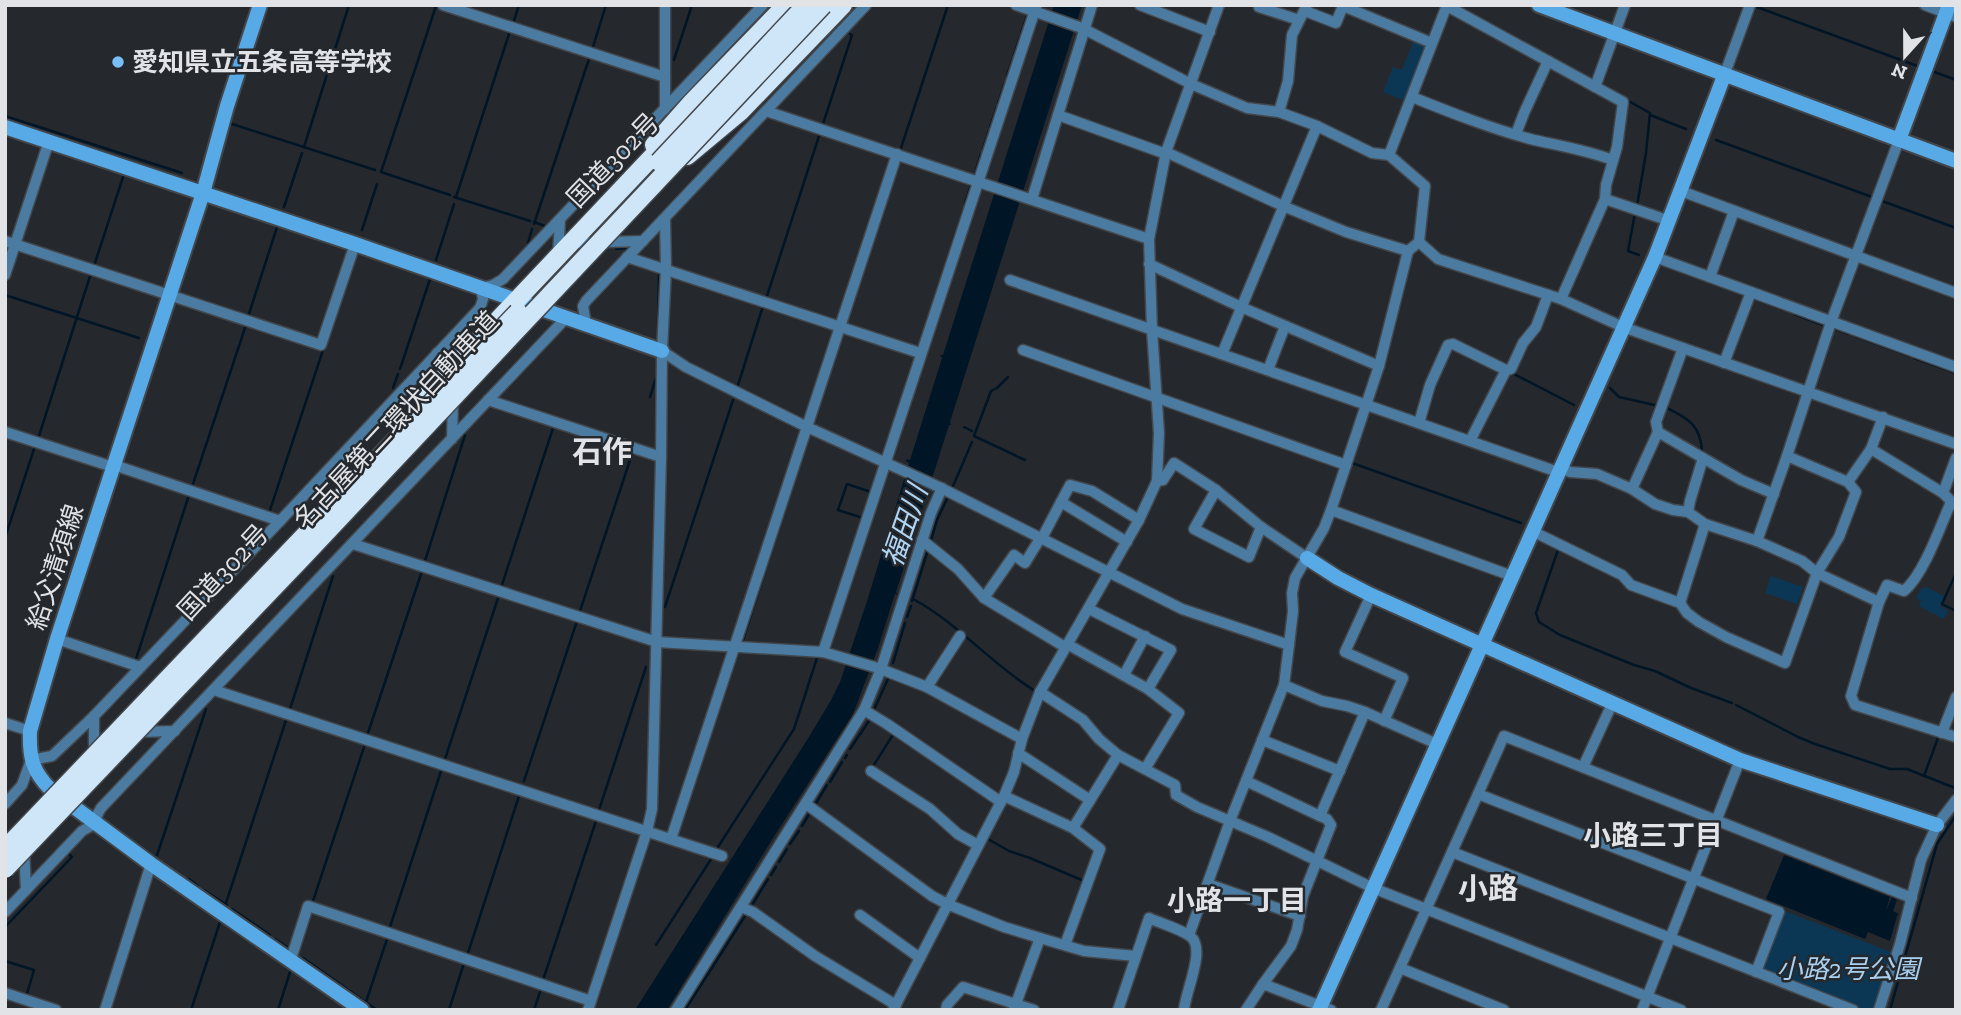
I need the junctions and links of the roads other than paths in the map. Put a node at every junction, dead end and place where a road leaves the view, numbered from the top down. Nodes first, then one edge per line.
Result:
1 (260, 5) edge
2 (443, 5) edge
3 (665, 5) edge
4 (763, 5) edge
5 (786, 5) edge
6 (796, 5) edge
7 (806, 5) edge
8 (823, 5) edge
9 (843, 5) edge
10 (866, 5) edge
11 (1016, 5) edge
12 (1092, 5) edge
13 (1140, 5) edge
14 (1219, 5) edge
15 (1259, 5) edge
16 (1447, 5) edge
17 (1539, 5) edge
18 (1625, 5) edge
19 (1750, 5) edge
20 (1925, 5) edge
21 (1035, 8) edge
22 (1304, 12) edge
23 (1950, 12) edge
24 (1083, 29) junction
25 (1210, 32) junction
26 (1614, 34) junction
27 (1432, 43) junction
28 (1548, 61) junction
29 (1724, 76) junction
30 (665, 77) junction
31 (1191, 84) junction
32 (1595, 87) junction
33 (1412, 97) junction
34 (665, 109) junction
35 (766, 111) junction
36 (1279, 112) junction
37 (1058, 115) junction
38 (1317, 126) junction
39 (5, 127) edge
40 (1516, 134) junction
41 (1899, 140) junction
42 (49, 141) junction
43 (897, 153) junction
44 (1166, 153) junction
45 (1389, 155) junction
46 (1613, 160) junction
47 (1956, 161) edge
48 (978, 181) junction
49 (624, 187) junction
50 (1681, 191) junction
51 (203, 193) junction
52 (1030, 198) junction
53 (1605, 199) junction
54 (1283, 206) junction
55 (1734, 211) junction
56 (595, 217) junction
57 (665, 219) junction
58 (560, 220) junction
59 (1670, 220) junction
60 (1149, 239) junction
61 (643, 241) junction
62 (1419, 242) junction
63 (10, 243) edge
64 (355, 244) junction
65 (564, 250) junction
66 (1408, 251) junction
67 (1856, 256) junction
68 (627, 257) junction
69 (1655, 257) junction
70 (1150, 264) junction
71 (666, 270) junction
72 (5, 275) edge
73 (1710, 277) junction
74 (1010, 280) dead end
75 (481, 288) junction
76 (1751, 292) junction
77 (1956, 293) edge
78 (170, 295) junction
79 (1548, 295) junction
80 (1561, 299) junction
81 (516, 300) junction
82 (1241, 307) junction
83 (566, 318) junction
84 (1831, 322) junction
85 (586, 325) junction
86 (1285, 326) junction
87 (840, 327) junction
88 (1623, 327) junction
89 (1152, 330) junction
90 (1684, 348) junction
91 (1023, 350) dead end
92 (662, 351) junction
93 (467, 352) junction
94 (437, 353) junction
95 (920, 353) junction
96 (1222, 354) junction
97 (1724, 363) junction
98 (1379, 366) junction
99 (453, 367) junction
100 (1956, 367) edge
101 (1268, 370) junction
102 (1506, 370) junction
103 (1807, 392) junction
104 (1156, 398) junction
105 (488, 400) junction
106 (1366, 404) junction
107 (1883, 417) junction
108 (1419, 423) junction
109 (807, 427) junction
110 (5, 432) edge
111 (1658, 432) junction
112 (452, 439) junction
113 (1471, 441) junction
114 (1956, 444) edge
115 (1871, 449) junction
116 (1787, 456) junction
117 (662, 457) junction
118 (1703, 457) junction
119 (1956, 458) edge
120 (885, 462) junction
121 (1346, 465) junction
122 (114, 466) junction
123 (1559, 470) junction
124 (1157, 481) junction
125 (1848, 482) junction
126 (939, 487) junction
127 (1632, 489) junction
128 (1216, 491) junction
129 (1774, 494) junction
130 (1943, 494) junction
131 (1061, 502) junction
132 (1953, 504) edge
133 (1331, 510) junction
134 (1688, 512) junction
135 (1139, 520) junction
136 (280, 521) junction
137 (1706, 524) junction
138 (1261, 527) junction
139 (1532, 531) junction
140 (1041, 538) junction
141 (922, 540) junction
142 (1757, 541) junction
143 (1127, 542) junction
144 (353, 544) junction
145 (1307, 558) junction
146 (1110, 572) junction
147 (1817, 573) junction
148 (1512, 576) junction
149 (1371, 594) junction
150 (984, 598) junction
151 (1879, 602) junction
152 (1680, 603) junction
153 (1089, 609) junction
154 (1144, 635) junction
155 (960, 636) dead end
156 (57, 639) junction
157 (657, 642) junction
158 (1481, 644) junction
159 (1066, 645) junction
160 (1289, 645) junction
161 (736, 647) junction
162 (823, 652) junction
163 (140, 667) junction
164 (880, 668) junction
165 (1124, 675) junction
166 (1284, 685) junction
167 (927, 687) junction
168 (1148, 689) junction
169 (214, 690) junction
170 (1040, 692) junction
171 (1956, 696) edge
172 (1612, 702) junction
173 (864, 710) junction
174 (1365, 712) junction
175 (94, 716) junction
176 (1384, 722) junction
177 (5, 723) edge
178 (30, 731) junction
179 (175, 731) junction
180 (1942, 733) junction
181 (1956, 737) edge
182 (100, 738) junction
183 (1022, 740) junction
184 (1262, 740) junction
185 (1437, 744) junction
186 (1018, 753) junction
187 (1118, 755) junction
188 (31, 760) junction
189 (1740, 760) junction
190 (1583, 767) junction
191 (1145, 769) junction
192 (871, 771) dead end
193 (1340, 771) junction
194 (1246, 780) junction
195 (51, 790) junction
196 (1478, 794) junction
197 (1003, 799) junction
198 (1090, 800) junction
199 (1956, 800) edge
200 (5, 804) edge
201 (806, 804) junction
202 (1952, 813) edge
203 (1320, 816) junction
204 (23, 819) junction
205 (1716, 820) junction
206 (1230, 821) junction
207 (96, 823) junction
208 (1937, 825) junction
209 (1073, 828) junction
210 (647, 831) junction
211 (5, 838) edge
212 (671, 839) junction
213 (978, 845) junction
214 (5, 849) edge
215 (1452, 852) junction
216 (722, 856) dead end
217 (1318, 860) junction
218 (151, 864) junction
219 (5, 869) edge
220 (1693, 879) junction
221 (1208, 884) junction
222 (1373, 888) junction
223 (26, 890) junction
224 (1912, 898) junction
225 (947, 904) junction
226 (741, 907) junction
227 (1427, 909) junction
228 (5, 912) edge
229 (860, 915) dead end
230 (1300, 916) junction
231 (1189, 935) junction
232 (1040, 938) junction
233 (1670, 938) junction
234 (1065, 945) junction
235 (1135, 956) junction
236 (920, 958) junction
237 (291, 959) junction
238 (1400, 968) junction
239 (1756, 972) junction
240 (1263, 984) junction
241 (5, 993) edge
242 (1647, 996) junction
243 (590, 1005) edge
244 (895, 1007) edge
245 (1014, 1007) edge
246 (1323, 1008) edge
247 (56, 1010) edge
248 (105, 1010) edge
249 (362, 1010) edge
250 (676, 1010) edge
251 (946, 1010) edge
252 (1034, 1010) edge
253 (1118, 1010) edge
254 (1184, 1010) edge
255 (1246, 1010) edge
256 (1381, 1010) edge
257 (1504, 1010) edge
258 (1642, 1010) edge
259 (1682, 1010) edge
260 (1853, 1010) edge
261 (1879, 1010) edge

1 - 51 street, 給父清須線
2 - 30 street
3 - 30 street
4 - 34 street
5 - 56 highway
6 - 49 highway, 国道302号
7 - 214 highway, 名古屋第二環状自動車道, bridge
8 - 219 highway, 名古屋第二環状自動車道, bridge
9 - 49 highway
10 - 35 street
11 - 21 street
12 - 24 street
13 - 25 street
14 - 25 street
15 - 22 street
16 - 27 street
16 - 28 street
17 - 26 street
18 - 26 street
19 - 29 street
20 - 23 street
21 - 24 street
21 - 48 street
22 - 27 street
22 - 36 street
23 - 41 street
24 - 31 street
24 - 37 street
25 - 31 street
26 - 29 street
26 - 32 street
27 - 33 street
28 - 32 street
28 - 40 street
29 - 41 street
29 - 50 street
30 - 34 street
31 - 36 street
31 - 44 street
32 - 46 street
33 - 40 street
33 - 45 street
34 - 58 street
35 - 43 street
35 - 57 street
36 - 38 street
37 - 44 street
37 - 52 street
38 - 45 street
38 - 54 street
39 - 42 street
40 - 46 street
41 - 47 street
41 - 67 street
42 - 51 street
42 - 63 street
43 - 48 street
43 - 87 street
44 - 54 street
44 - 60 street
45 - 62 street
46 - 53 street
48 - 52 street
48 - 95 street
49 - 56 highway, 国道302号
50 - 55 street
50 - 59 street
51 - 64 street
51 - 78 street, 給父清須線
52 - 60 street
53 - 59 street
53 - 80 street
54 - 66 street
54 - 82 street
55 - 67 street
55 - 73 street
56 - 65 highway, 国道302号
57 - 61 street
57 - 71 street
58 - 65 street
58 - 75 street
59 - 69 street
60 - 70 street
61 - 65 street
61 - 68 street
62 - 66 street
62 - 79 street
63 - 72 street
63 - 78 street
64 - 75 street
64 - 78 street
65 - 81 highway, 国道302号
66 - 98 street
67 - 77 street
67 - 84 street
68 - 71 street
68 - 85 street
69 - 73 street
69 - 88 street
70 - 82 street
70 - 89 street
71 - 87 street
71 - 92 street
73 - 76 street
74 - 89 street
75 - 81 street
75 - 94 street
76 - 84 street
76 - 97 street
78 - 122 street, 給父清須線
79 - 80 street
79 - 102 street
80 - 88 street
81 - 83 street
81 - 93 highway, 国道302号
82 - 86 street
82 - 96 street
83 - 85 street
83 - 105 street
84 - 100 street
84 - 103 street
85 - 92 street
86 - 98 street
86 - 101 street
87 - 95 street
87 - 109 street
88 - 90 street
88 - 123 street
89 - 96 street
89 - 104 street
90 - 97 street
90 - 111 street
91 - 104 street
92 - 109 street
92 - 117 street
93 - 94 street
93 - 99 highway, 国道302号
94 - 136 street
95 - 120 street
96 - 101 street
97 - 103 street
98 - 106 street
99 - 112 street
99 - 182 highway, 国道302号
101 - 106 street
102 - 108 street
102 - 113 street
103 - 107 street
103 - 116 street
104 - 121 street
104 - 124 street
105 - 112 street
105 - 117 street
106 - 108 street
106 - 121 street
107 - 114 street
107 - 115 street
108 - 113 street
109 - 120 street
109 - 161 street
110 - 122 street
111 - 118 street
111 - 127 street
112 - 144 street
113 - 123 street
115 - 125 street
115 - 130 street
116 - 125 street
116 - 129 street
117 - 157 street
118 - 129 street
118 - 134 street
119 - 130 street
120 - 126 street
120 - 162 street
121 - 133 street
122 - 136 street
122 - 156 street, 給父清須線
123 - 127 street
123 - 139 street
124 - 128 street
124 - 135 street
125 - 147 street
126 - 140 street
126 - 141 street
127 - 134 street
128 - 138 street
128 - 138 street
129 - 142 street
130 - 132 street
131 - 135 street
131 - 140 street
131 - 143 street
132 - 151 street
133 - 145 street
133 - 148 street
134 - 137 street
135 - 143 street
136 - 163 street
137 - 142 street
137 - 152 street
138 - 145 street
139 - 148 street
139 - 152 street
140 - 146 street
140 - 150 street
141 - 150 street
141 - 164 street
142 - 147 street
143 - 146 street
144 - 157 street
144 - 169 street
145 - 149 street
145 - 160 street
146 - 153 street
146 - 160 street
147 - 151 street
147 - 152 street
148 - 158 street
149 - 158 street
149 - 176 street
150 - 159 street
151 - 180 street
153 - 154 street
153 - 159 street
154 - 165 street
154 - 168 street
155 - 167 street
156 - 163 street
156 - 178 street, 給父清須線
157 - 161 street
157 - 210 street
158 - 172 street
158 - 185 street
159 - 165 street
159 - 170 street
160 - 166 street
161 - 162 street
161 - 212 street
162 - 164 street
163 - 175 street
164 - 167 street
164 - 173 street
165 - 168 street
166 - 174 street
166 - 184 street
167 - 183 street
168 - 191 street
169 - 179 street
169 - 210 street
170 - 183 street
170 - 187 street
171 - 180 street
172 - 189 street
172 - 190 street
173 - 197 street
173 - 201 street
174 - 176 street
174 - 193 street
175 - 182 street
175 - 188 street
176 - 185 street
177 - 178 street
178 - 188 street, 給父清須線
179 - 182 street
179 - 207 street
180 - 181 street
182 - 195 highway, 国道302号
183 - 186 street
184 - 193 street
184 - 194 street
185 - 222 street
186 - 197 street
186 - 198 street
187 - 191 street
187 - 198 street
188 - 195 street
188 - 200 street
189 - 205 street
189 - 208 street
190 - 196 street
190 - 205 street
191 - 206 street
192 - 213 street
193 - 203 street
194 - 203 street
194 - 206 street
195 - 204 highway, 国道302号
195 - 207 street
196 - 215 street
196 - 220 street
197 - 209 street
197 - 213 street
198 - 209 street
199 - 202 street
201 - 225 street
201 - 226 street
202 - 208 street
203 - 217 street
204 - 211 highway, 国道302号
204 - 223 street
205 - 220 street
205 - 224 street
206 - 217 street
206 - 221 street
207 - 218 street
207 - 223 street
208 - 224 street
209 - 234 street
210 - 212 street
210 - 243 street
212 - 216 street
213 - 225 street
215 - 227 street
215 - 233 street
217 - 222 street
217 - 230 street
218 - 237 street
218 - 248 street
220 - 233 street
220 - 239 street
221 - 230 street
221 - 231 street
222 - 227 street
222 - 246 street
223 - 228 street
224 - 261 street
225 - 232 street
225 - 236 street
226 - 244 street
226 - 250 street
227 - 238 street
227 - 242 street
229 - 236 street
230 - 240 street
231 - 235 street
231 - 254 street
232 - 234 street
232 - 245 street
233 - 239 street
233 - 242 street
234 - 235 street
235 - 253 street
236 - 244 street
237 - 243 street
237 - 249 street
238 - 256 street
238 - 257 street
239 - 260 street
240 - 246 street
240 - 255 street
241 - 247 street
242 - 258 street
242 - 259 street
245 - 251 street
245 - 252 street

